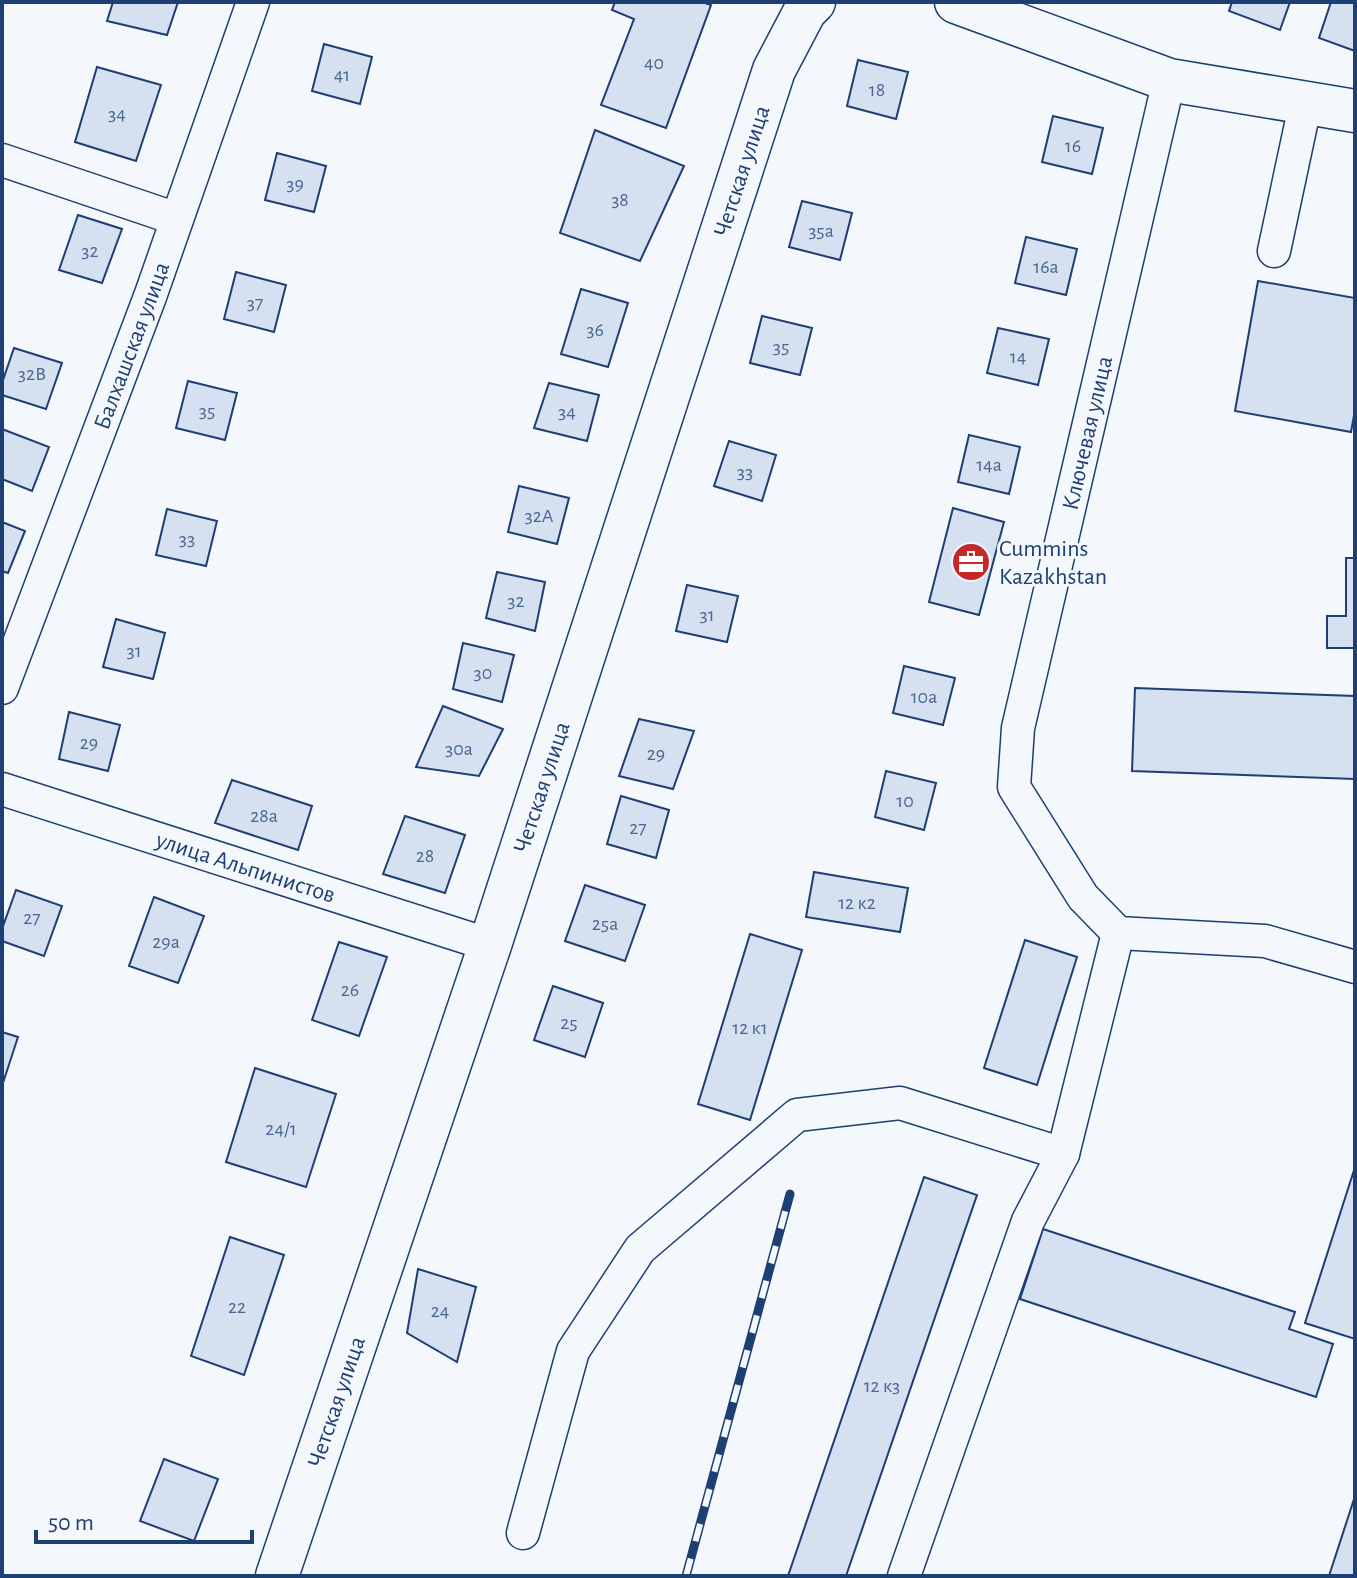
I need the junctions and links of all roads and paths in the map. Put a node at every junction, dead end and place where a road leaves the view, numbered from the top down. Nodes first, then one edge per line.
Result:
1 (253, 2) edge
2 (814, 2) edge
3 (956, 2) edge
4 (1169, 80) junction
5 (1306, 101) junction
6 (1355, 111) edge
7 (2, 160) edge
8 (177, 219) junction
9 (1274, 251) dead end
10 (2, 688) edge
11 (2, 789) edge
12 (1118, 933) junction
13 (490, 945) junction
14 (1355, 967) edge
15 (1063, 1154) junction
16 (523, 1533) dead end
17 (277, 1576) edge
18 (904, 1576) edge

1 - 8 street, Балхашская улица
2 - 13 main road, Четская улица
3 - 4 main road
4 - 5 main road
4 - 12 street, Ключевая улица
5 - 6 main road
5 - 9 street
7 - 8 street
8 - 10 street, Балхашская улица
11 - 13 street, улица Альпинистов
12 - 14 street
12 - 15 street
13 - 17 main road, Четская улица
15 - 16 street
15 - 18 street

